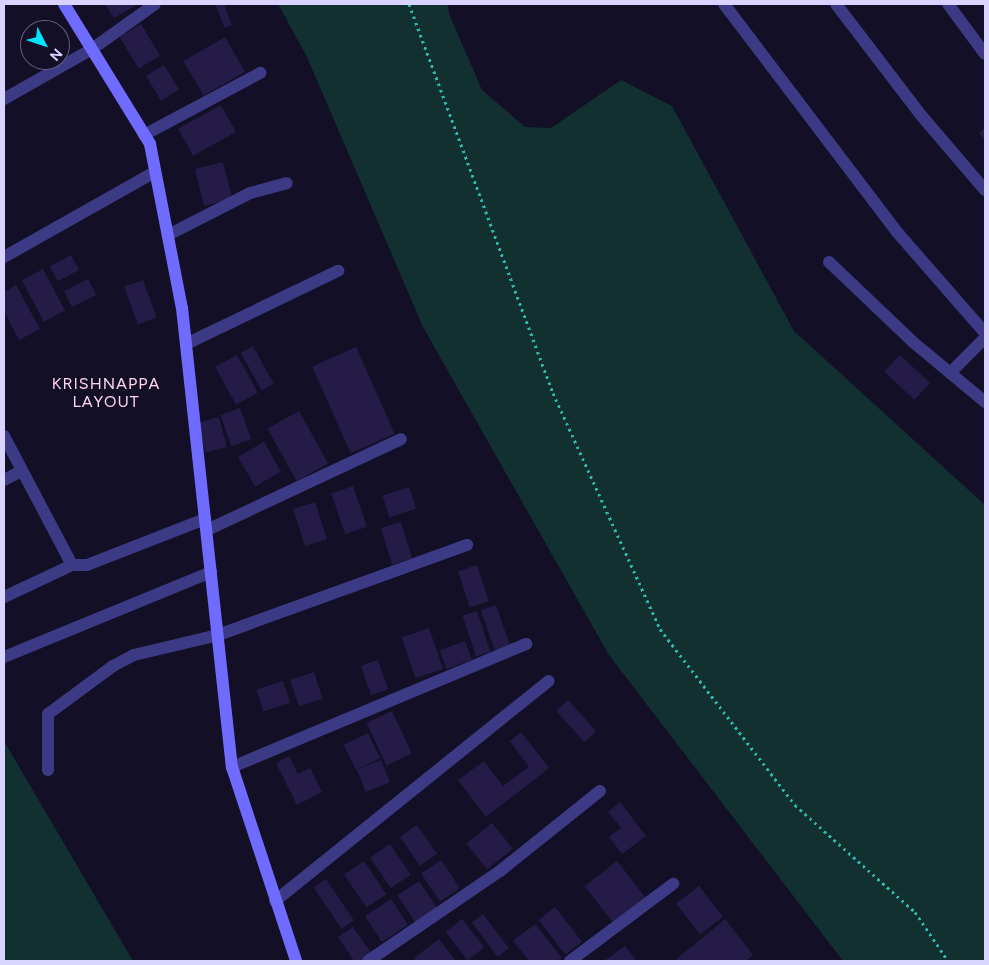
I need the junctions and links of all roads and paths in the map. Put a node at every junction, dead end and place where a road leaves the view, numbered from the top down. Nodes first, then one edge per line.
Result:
1 (64, 4) edge
2 (155, 4) edge
3 (409, 4) edge
4 (724, 4) edge
5 (836, 4) edge
6 (948, 4) edge
7 (92, 49) junction
8 (985, 54) edge
9 (260, 72) dead end
10 (4, 99) edge
11 (144, 134) junction
12 (155, 172) junction
13 (287, 183) dead end
14 (985, 190) edge
15 (168, 235) junction
16 (4, 257) edge
17 (828, 262) dead end
18 (338, 271) dead end
19 (985, 333) edge
20 (985, 338) edge
21 (186, 344) junction
22 (950, 373) junction
23 (985, 402) edge
24 (4, 436) edge
25 (401, 439) dead end
26 (22, 471) junction
27 (4, 480) edge
28 (206, 525) junction
29 (467, 545) dead end
30 (72, 565) junction
31 (211, 572) junction
32 (4, 597) edge
33 (218, 635) junction
34 (526, 644) dead end
35 (4, 658) edge
36 (549, 680) dead end
37 (232, 767) junction
38 (48, 770) dead end
39 (600, 791) dead end
40 (673, 884) dead end
41 (275, 901) junction
42 (296, 961) edge
43 (368, 961) edge
44 (570, 961) edge
45 (948, 961) edge

1 - 7 street
2 - 7 street
3 - 45 path
4 - 19 street
5 - 14 street
6 - 8 street
7 - 10 street
7 - 11 street
9 - 11 street
11 - 12 street
12 - 15 street
12 - 16 street
13 - 15 street
15 - 21 street
17 - 22 street
18 - 21 street
20 - 22 street
21 - 28 street
22 - 23 street
24 - 26 street
25 - 28 street
26 - 27 street
26 - 30 street
28 - 30 street
28 - 31 street
29 - 33 street
30 - 32 street
31 - 33 street
31 - 35 street
33 - 37 street
33 - 38 street
34 - 37 street
36 - 41 street
37 - 41 street
39 - 43 street
40 - 44 street
41 - 42 street

